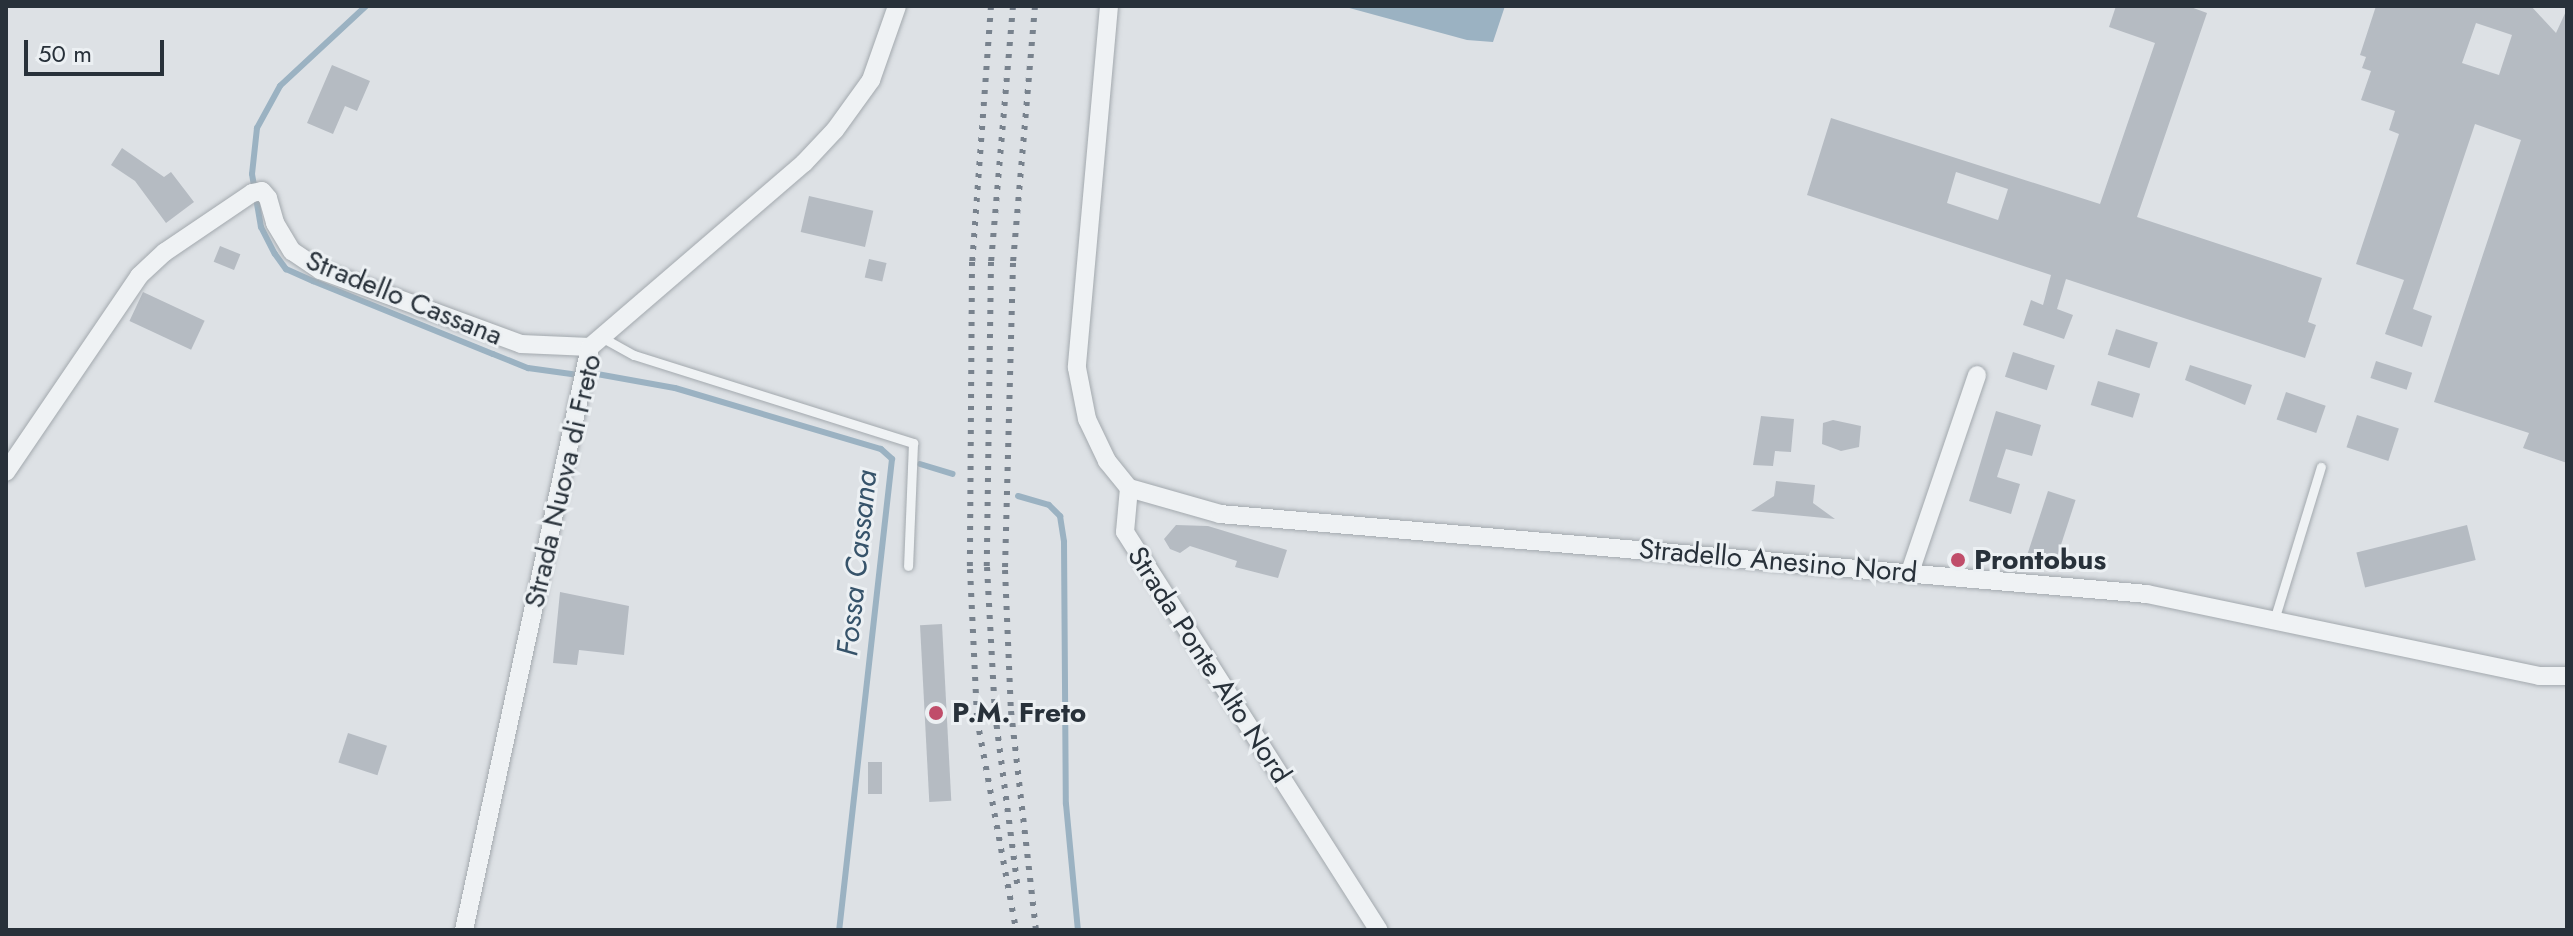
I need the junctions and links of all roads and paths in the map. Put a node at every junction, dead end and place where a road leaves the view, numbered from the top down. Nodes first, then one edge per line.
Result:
1 (897, 6) edge
2 (1109, 6) edge
3 (596, 342) junction
4 (1977, 375) dead end
5 (2321, 467) dead end
6 (6, 472) edge
7 (1129, 488) junction
8 (908, 566) dead end
9 (1910, 572) junction
10 (2275, 617) junction
11 (2567, 676) edge
12 (464, 930) edge
13 (1379, 930) edge

1 - 3 street, Strada Nuova di Freto
2 - 7 street
3 - 6 street, Stradello Cassana
3 - 8 lane
3 - 12 street, Strada Nuova di Freto
4 - 9 street
5 - 10 lane
7 - 9 street, Stradello Anesino Nord
7 - 13 street, Strada Ponte Alto Nord
9 - 10 street, Stradello Anesino Nord
10 - 11 street, Stradello Anesino Nord

